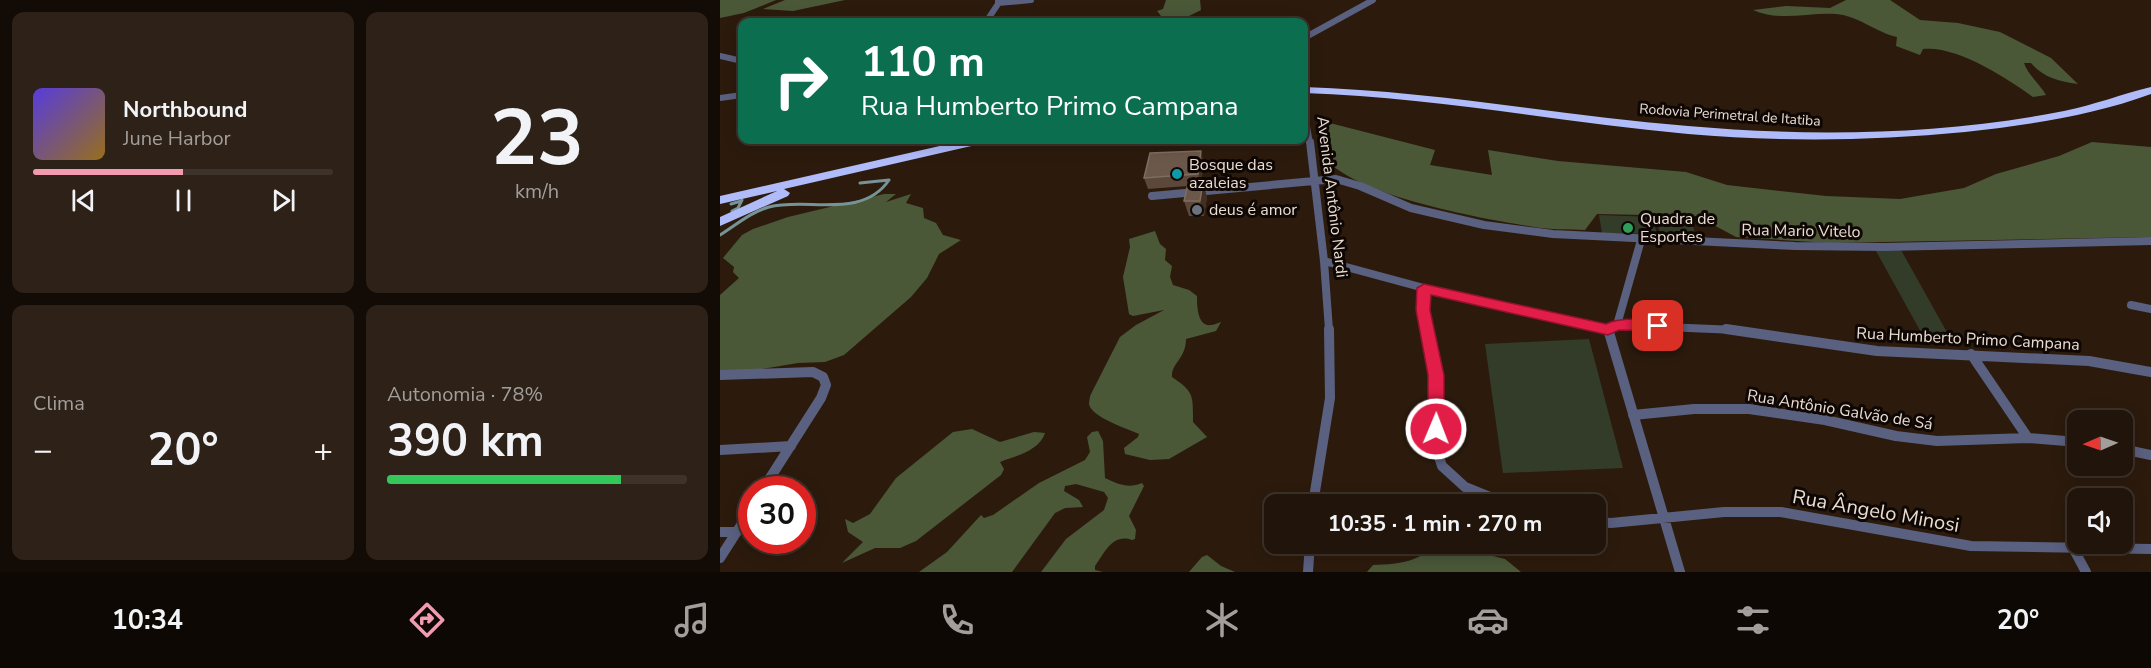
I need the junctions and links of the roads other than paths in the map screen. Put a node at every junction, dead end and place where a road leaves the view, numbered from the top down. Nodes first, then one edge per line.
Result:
1 (1032, 0) edge
2 (1373, 0) edge
3 (998, 2) edge
4 (1029, 11) dead end
5 (988, 18) edge
6 (1308, 36) edge
7 (720, 56) edge
8 (738, 60) edge
9 (2151, 90) edge
10 (1308, 91) edge
11 (1319, 93) junction
12 (1308, 95) edge
13 (738, 96) edge
14 (720, 98) edge
15 (2151, 99) edge
16 (1308, 135) edge
17 (937, 144) edge
18 (963, 144) edge
19 (854, 169) junction
20 (1315, 181) junction
21 (758, 186) junction
22 (720, 190) edge
23 (720, 196) edge
24 (1152, 196) dead end
25 (720, 200) edge
26 (720, 222) edge
27 (1641, 240) junction
28 (2151, 241) edge
29 (1324, 261) junction
30 (1424, 288) junction
31 (2131, 305) dead end
32 (2151, 309) edge
33 (1612, 327) junction
34 (1971, 354) junction
35 (2151, 372) edge
36 (720, 375) edge
37 (1633, 415) junction
38 (2028, 438) junction
39 (2067, 441) edge
40 (791, 446) junction
41 (720, 450) edge
42 (2133, 451) edge
43 (2151, 455) edge
44 (771, 476) edge
45 (1315, 494) edge
46 (1482, 494) edge
47 (1664, 516) junction
48 (1606, 523) edge
49 (738, 529) edge
50 (720, 532) edge
51 (736, 532) junction
52 (2067, 546) edge
53 (2133, 548) edge
54 (2151, 549) edge
55 (1309, 554) edge
56 (2076, 554) edge
57 (720, 558) edge
58 (1308, 572) edge
59 (1680, 572) edge
60 (2086, 572) edge

1 - 3 street
1 - 4 street
2 - 6 street
3 - 5 street
7 - 8 street
9 - 11 highway, Rodovia Perimetral de Itatiba
10 - 11 highway, Rodovia Perimetral de Itatiba
11 - 12 highway, Rodovia Perimetral de Itatiba
11 - 15 highway, Rodovia Perimetral de Itatiba
13 - 14 street
16 - 20 street, Avenida Antônio Nardi
17 - 21 highway
18 - 19 highway
19 - 25 highway
19 - 26 highway
20 - 24 street, Rua Mario Vitelo
20 - 27 street, Rua Mario Vitelo
20 - 29 street, Avenida Antônio Nardi
21 - 22 highway
21 - 23 highway
27 - 28 street, Rua Mario Vitelo
27 - 33 street
29 - 30 street, Rua Humberto Primo Campana
29 - 45 street, Avenida Antônio Nardi
30 - 33 street, Rua Humberto Primo Campana
30 - 46 street
31 - 32 street
33 - 34 street, Rua Humberto Primo Campana
33 - 37 street
34 - 35 street, Rua Humberto Primo Campana
34 - 38 street
36 - 40 street
37 - 38 street, Rua Antônio Galvão de Sá
37 - 47 street
38 - 39 street, Rua Antônio Galvão de Sá
40 - 41 street
40 - 44 street
42 - 43 street
47 - 48 street, Rua Ângelo Minosi
47 - 52 street, Rua Ângelo Minosi
47 - 59 street
49 - 51 street
50 - 51 street
51 - 57 street
53 - 54 street, Rua Ângelo Minosi
55 - 58 street
56 - 60 street

